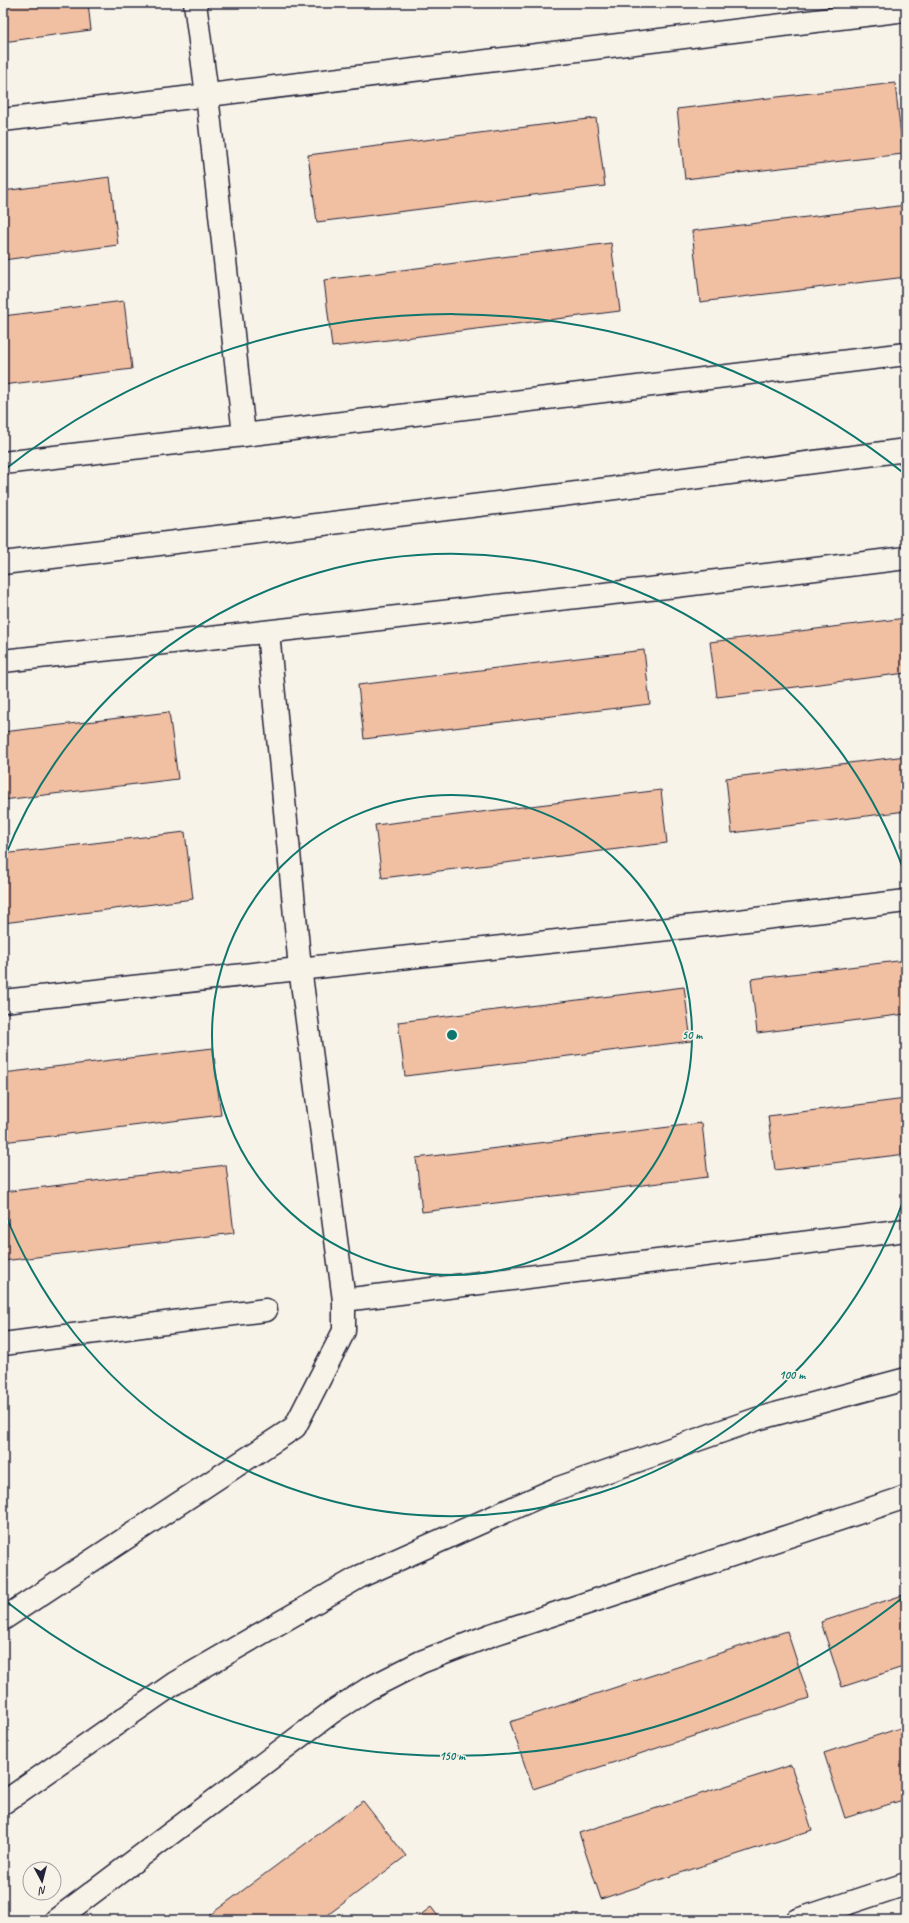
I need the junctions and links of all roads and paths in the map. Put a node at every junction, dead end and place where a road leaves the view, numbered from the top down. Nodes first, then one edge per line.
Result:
1 (195, 3) edge
2 (906, 10) edge
3 (207, 95) junction
4 (3, 120) edge
5 (906, 354) edge
6 (244, 435) junction
7 (904, 452) edge
8 (3, 462) edge
9 (906, 558) edge
10 (3, 563) edge
11 (268, 632) junction
12 (3, 661) edge
13 (906, 901) edge
14 (300, 968) junction
15 (3, 1001) edge
16 (906, 1230) edge
17 (344, 1300) junction
18 (266, 1310) dead end
19 (3, 1344) edge
20 (906, 1379) edge
21 (906, 1497) edge
22 (3, 1619) edge
23 (3, 1803) edge
24 (906, 1884) edge
25 (56, 1920) edge
26 (797, 1920) edge

1 - 3 street
2 - 3 street
3 - 4 street
3 - 6 street
5 - 6 street
6 - 8 street
7 - 10 street
9 - 11 street
11 - 12 street
11 - 14 street
13 - 14 street
14 - 15 street
14 - 17 street
16 - 17 street
17 - 22 street
18 - 19 street
20 - 23 street
21 - 25 street
24 - 26 street

